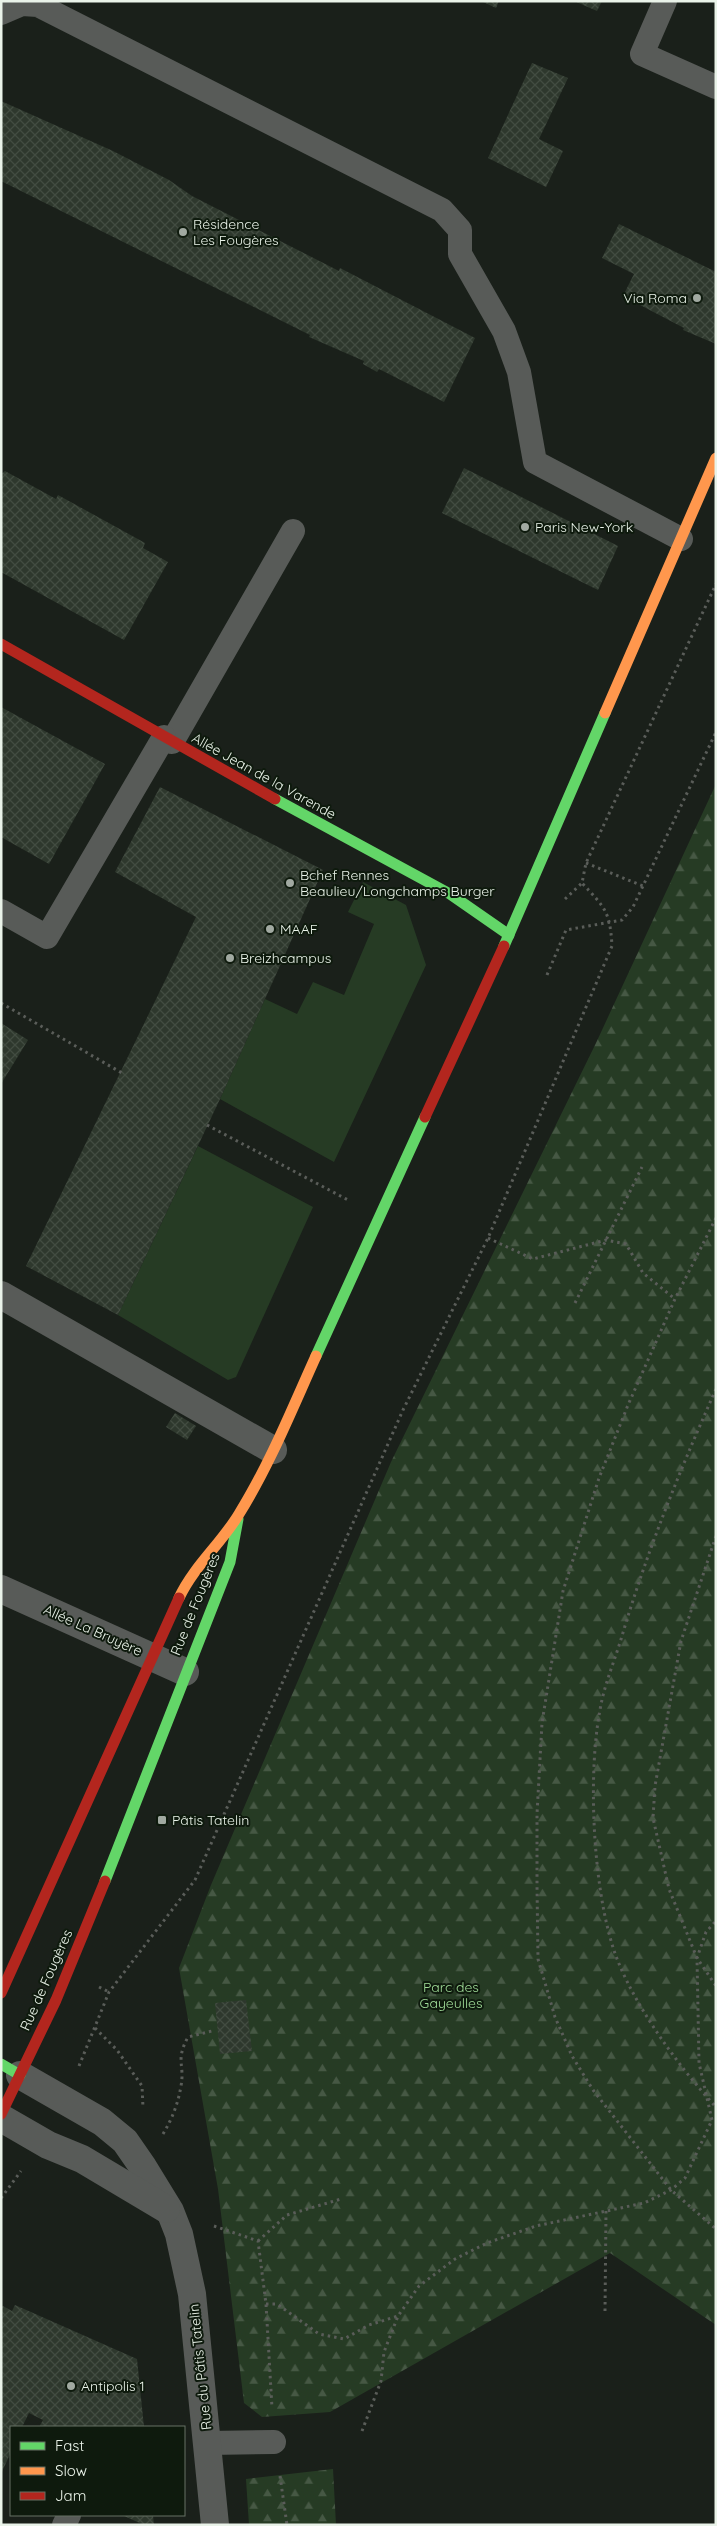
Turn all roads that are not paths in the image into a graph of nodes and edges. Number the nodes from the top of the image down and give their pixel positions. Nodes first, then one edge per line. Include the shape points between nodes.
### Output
1 (665, 1) edge
2 (1, 13) edge
3 (716, 87) edge
4 (716, 458) edge
5 (293, 531) dead end
6 (681, 539) junction
7 (1, 644) edge
8 (168, 739) junction
9 (1, 911) edge
10 (509, 935) junction
11 (1, 1295) edge
12 (273, 1450) junction
13 (239, 1515) junction
14 (1, 1589) edge
15 (152, 1657) junction
16 (185, 1672) junction
17 (1, 1993) edge
18 (10, 2069) edge
19 (1, 2114) edge
20 (1, 2118) edge
21 (170, 2211) junction
22 (274, 2442) road end
23 (208, 2443) junction
24 (215, 2525) edge

1 - 3 lane via 642,54
2 - 6 lane via 22,4 38,5 442,210 460,230 460,254 504,331 519,372 535,462
4 - 6 main road
5 - 8 lane
6 - 10 main road
7 - 8 main road, Allée Jean de la Varende
8 - 9 lane via 47,937
8 - 10 main road, Allée Jean de la Varende via 461,900 488,916
10 - 12 main road
11 - 12 street
12 - 13 main road
13 - 15 main road, Rue de Fougères via 186,1583
13 - 16 main road, Rue de Fougères via 230,1562
14 - 15 street, Allée La Bruyère
15 - 16 street, Allée La Bruyère
15 - 17 main road, Rue de Fougères
16 - 18 main road, Rue de Fougères via 56,2000
18 - 19 main road, Rue de Fougères
18 - 21 street, Rue du Pâtis Tatelin via 102,2122 125,2141
20 - 21 street via 48,2145 82,2159
21 - 23 street, Rue du Pâtis Tatelin via 179,2234 192,2294
22 - 23 lane
23 - 24 street, Rue du Pâtis Tatelin

